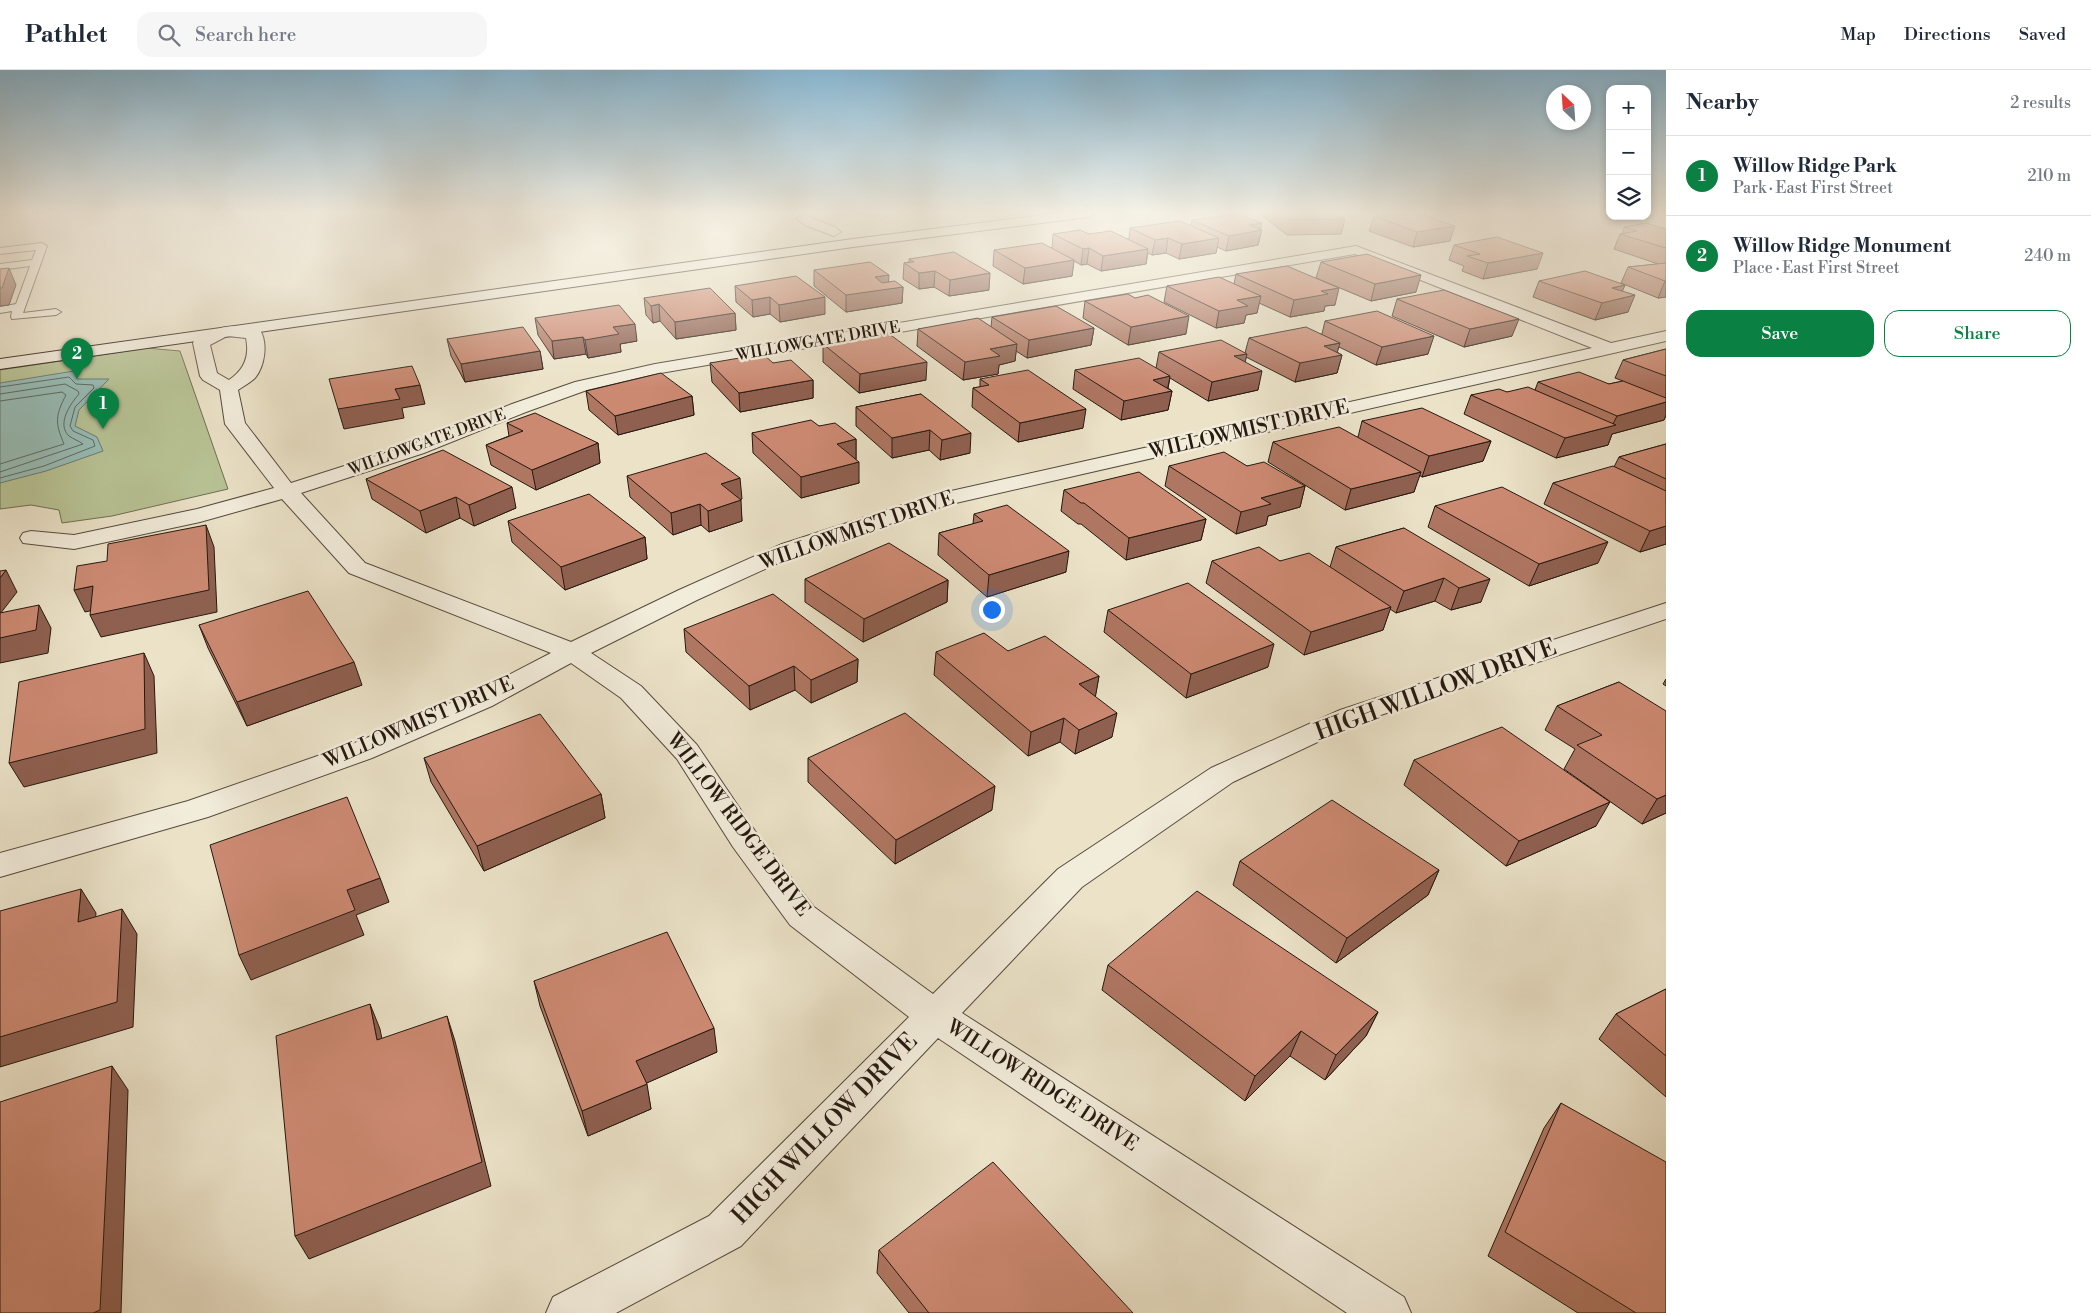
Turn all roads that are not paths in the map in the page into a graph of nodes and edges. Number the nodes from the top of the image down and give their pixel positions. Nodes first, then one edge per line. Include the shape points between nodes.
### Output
1 (17, 271) edge
2 (33, 271) edge
3 (570, 271) edge
4 (638, 271) edge
5 (1232, 271) edge
6 (1410, 271) edge
7 (0, 275) edge
8 (20, 307) junction
9 (0, 310) edge
10 (56, 312) dead end
11 (224, 325) junction
12 (1666, 336) edge
13 (1608, 348) junction
14 (0, 350) edge
15 (0, 364) edge
16 (230, 388) junction
17 (287, 491) junction
18 (31, 538) dead end
19 (1666, 611) edge
20 (572, 652) junction
21 (0, 865) edge
22 (935, 1016) junction
23 (569, 1313) edge
24 (1388, 1313) edge

1 - 7 lane
2 - 8 lane
3 - 11 street
4 - 11 street
5 - 17 street, WILLOWGATE DRIVE via 655,369 581,386 417,449
6 - 13 street, WILLOWGATE DRIVE
8 - 9 lane
8 - 10 lane via 16,317
11 - 14 street
11 - 15 street
11 - 16 street via 201,343 209,376
11 - 16 street via 254,334 258,350 248,375
12 - 13 street, WILLOWMIST DRIVE
13 - 20 street, WILLOWMIST DRIVE via 941,500 790,549
16 - 17 street, WILLOW RIDGE DRIVE via 236,424
17 - 18 street, WILLOWGATE DRIVE via 200,515 74,542
17 - 20 street, WILLOW RIDGE DRIVE via 358,568
19 - 22 street, HIGH WILLOW DRIVE via 1350,716 1222,776 1070,878
20 - 21 street, WILLOWMIST DRIVE via 482,700 362,751 197,809
20 - 22 street, WILLOW RIDGE DRIVE via 631,692 687,752 744,839 802,916
22 - 23 street, HIGH WILLOW DRIVE via 725,1231
22 - 24 street, WILLOW RIDGE DRIVE

